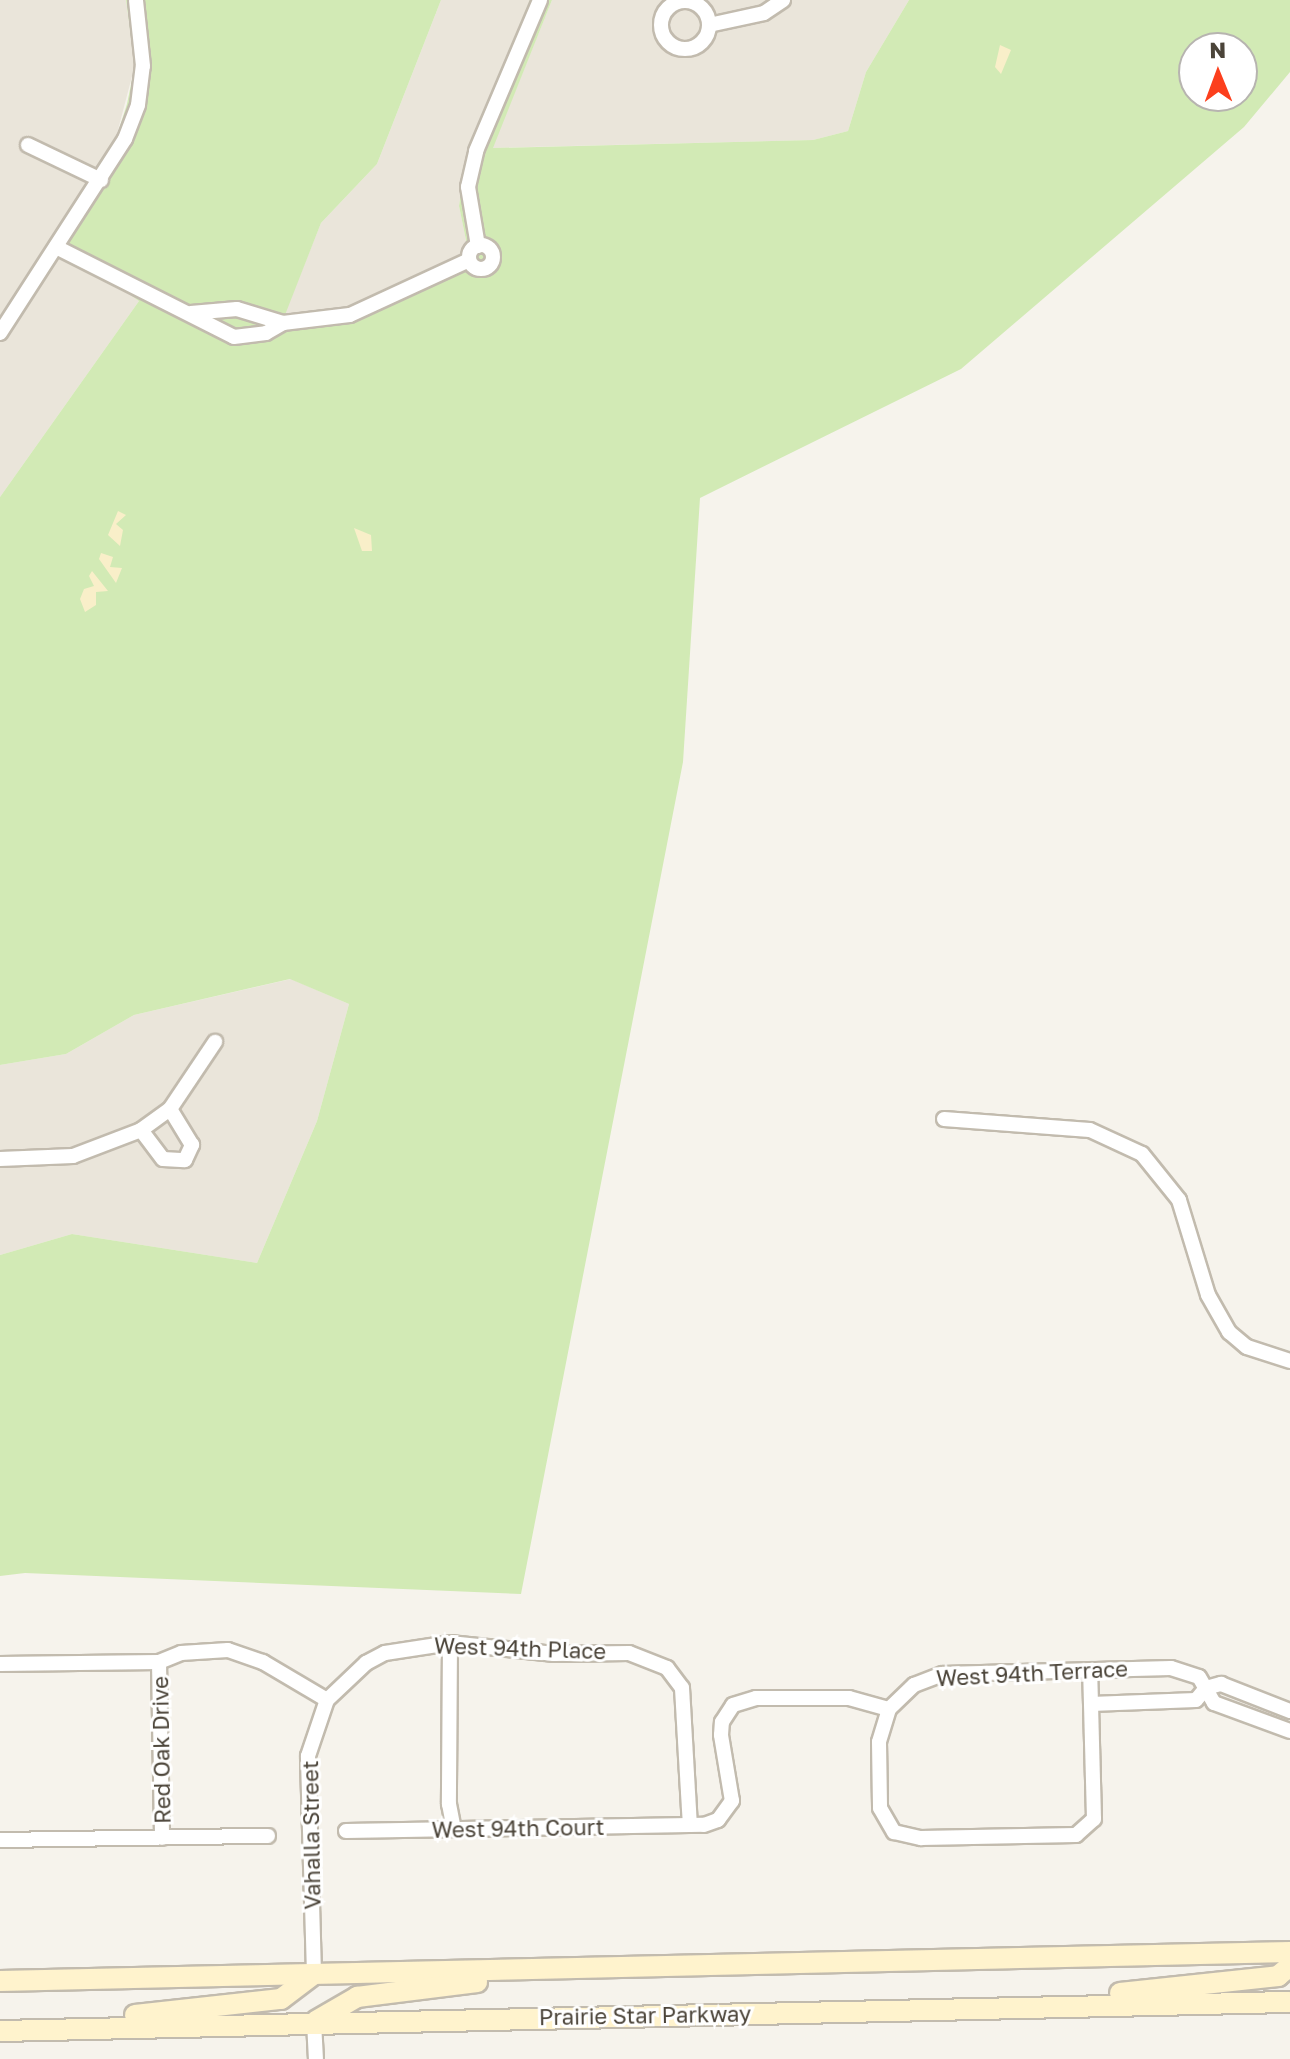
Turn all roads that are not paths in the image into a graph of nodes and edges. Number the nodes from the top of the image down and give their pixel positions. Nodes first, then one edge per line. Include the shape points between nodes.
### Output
1 (136, 0) edge
2 (540, 0) edge
3 (783, 0) edge
4 (709, 25) dead end
5 (28, 145) dead end
6 (101, 180) junction
7 (478, 246) junction
8 (56, 247) junction
9 (469, 260) junction
10 (191, 313) junction
11 (283, 323) junction
12 (0, 333) edge
13 (215, 1042) dead end
14 (170, 1109) junction
15 (944, 1119) dead end
16 (141, 1130) junction
17 (0, 1159) edge
18 (1290, 1361) edge
19 (450, 1643) junction
20 (159, 1662) junction
21 (0, 1664) edge
22 (1090, 1670) junction
23 (1206, 1688) junction
24 (327, 1700) junction
25 (1091, 1704) junction
26 (889, 1709) junction
27 (1290, 1711) edge
28 (1290, 1731) edge
29 (690, 1825) junction
30 (454, 1829) junction
31 (346, 1831) dead end
32 (268, 1836) dead end
33 (162, 1838) junction
34 (0, 1840) edge
35 (1290, 1952) edge
36 (1290, 1966) edge
37 (588, 1968) junction
38 (314, 1974) junction
39 (0, 1981) edge
40 (1290, 2002) edge
41 (989, 2007) junction
42 (314, 2022) junction
43 (0, 2031) edge
44 (316, 2059) edge

1 - 6 street via 143,66 138,105
2 - 7 street via 476,151 468,187
3 - 4 street via 764,13
5 - 6 street
6 - 8 street
7 - 9 street
7 - 9 street via 489,249 491,264 477,269
8 - 10 street
8 - 12 street
9 - 11 street via 350,315
10 - 11 street via 237,309
10 - 11 street via 215,331 234,337 266,333
13 - 14 street
14 - 16 street
14 - 16 street via 192,1145 185,1160 163,1159
15 - 18 street via 1090,1130 1142,1154 1179,1200 1208,1295 1229,1332 1247,1347
16 - 17 street via 73,1156
19 - 24 street, West 94th Place via 385,1653 366,1663
19 - 29 street, West 94th Place via 554,1654 629,1653 667,1668 682,1688
19 - 30 street via 449,1804
20 - 21 street
20 - 24 street via 181,1653 228,1650 263,1662
20 - 33 street, Red Oak Drive
22 - 23 street, West 94th Terrace via 1171,1668 1199,1677
22 - 25 street
22 - 26 street, West 94th Terrace via 943,1674 914,1685
23 - 25 street, West 94th Terrace via 1196,1700
23 - 27 street, West 94th Terrace via 1221,1684
23 - 28 street, West 94th Terrace via 1214,1703
24 - 38 street, Vahalla Street via 308,1756
25 - 26 street via 1094,1819 1076,1835 921,1838 894,1832 880,1808 879,1742
26 - 29 street via 849,1698 742,1699 722,1722 732,1801 718,1820
29 - 30 street, West 94th Court
30 - 31 street, West 94th Court
32 - 33 street
33 - 34 street
35 - 37 main road
36 - 41 main road via 1278,1976
37 - 38 main road
37 - 42 main road via 357,1997
38 - 39 main road
38 - 43 main road via 281,1999
40 - 41 main road, Prairie Star Parkway
41 - 42 main road, Prairie Star Parkway
42 - 43 main road, Prairie Star Parkway
42 - 44 street

